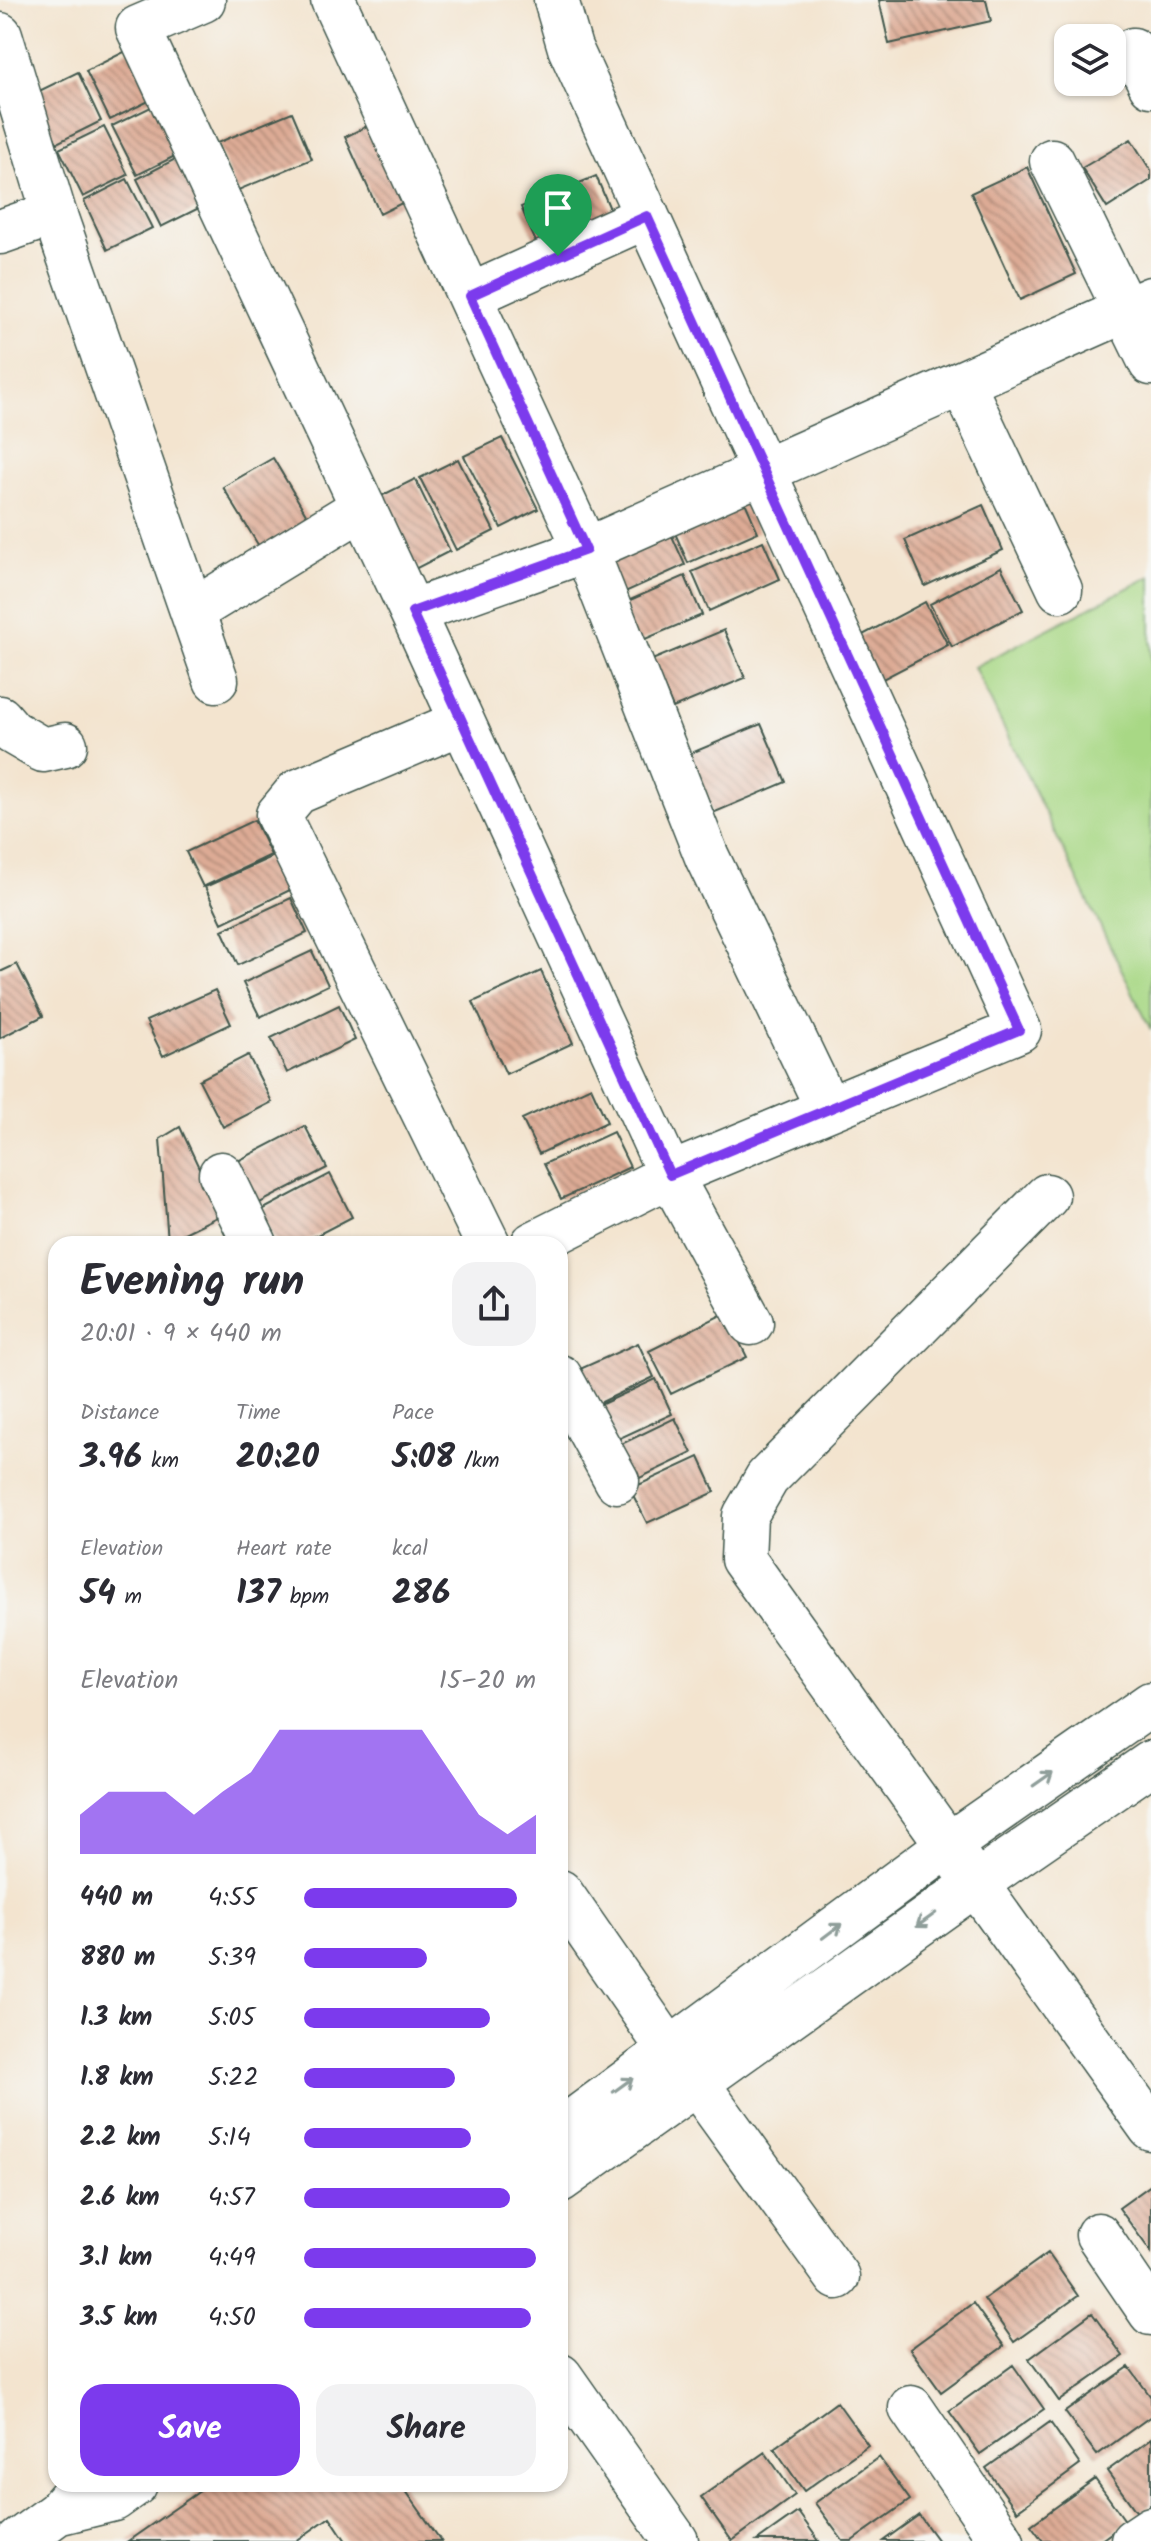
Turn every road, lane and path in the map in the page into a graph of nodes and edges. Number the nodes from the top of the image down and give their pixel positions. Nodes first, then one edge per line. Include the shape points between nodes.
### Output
1 (203, 0) edge
2 (333, 0) edge
3 (556, 0) edge
4 (0, 35) edge
5 (1052, 161) dead end
6 (54, 213) junction
7 (647, 216) junction
8 (0, 232) edge
9 (470, 296) junction
10 (1139, 305) edge
11 (1151, 363) edge
12 (963, 385) junction
13 (764, 469) junction
14 (363, 507) junction
15 (586, 550) junction
16 (1060, 590) dead end
17 (193, 611) junction
18 (412, 612) junction
19 (216, 680) dead end
20 (0, 718) edge
21 (462, 722) junction
22 (65, 745) dead end
23 (828, 1109) junction
24 (221, 1174) dead end
25 (670, 1175) junction
26 (1047, 1196) dead end
27 (251, 1236) edge
28 (484, 1236) edge
29 (549, 1236) edge
30 (751, 1323) dead end
31 (568, 1392) edge
32 (617, 1481) dead end
33 (1151, 1704) edge
34 (1151, 1763) edge
35 (947, 1846) junction
36 (974, 1885) junction
37 (568, 1904) edge
38 (670, 2051) junction
39 (698, 2085) junction
40 (568, 2125) edge
41 (1151, 2128) edge
42 (568, 2174) edge
43 (1098, 2235) dead end
44 (837, 2277) dead end
45 (1151, 2313) edge
46 (568, 2387) edge
47 (911, 2408) dead end
48 (124, 2492) edge
49 (69, 2499) edge
50 (1151, 2529) edge
51 (19, 2541) edge
52 (676, 2541) edge
53 (1002, 2541) edge
54 (1133, 2541) edge

1 - 14 street via 138,28
2 - 9 street
3 - 7 street via 570,48
4 - 6 street
5 - 10 street
6 - 8 street
6 - 17 street
7 - 9 street
7 - 13 street
9 - 15 street
10 - 11 street
10 - 12 street
12 - 13 street
12 - 16 street
13 - 15 street
13 - 23 street via 1019,1030
14 - 17 street
14 - 18 street
15 - 18 street
15 - 23 street via 707,857
17 - 19 street
18 - 21 street
20 - 22 street via 12,732 43,750
21 - 25 street
21 - 28 street via 297,792 278,815
23 - 25 street
24 - 27 street
25 - 29 street
25 - 30 street
26 - 35 street via 767,1478 745,1516 743,1559
31 - 32 street
35 -> 33 street
34 - 36 street
35 - 36 street
38 -> 35 street
36 -> 39 street
36 - 41 street
37 - 38 street
40 -> 38 street
39 - 42 street
39 - 44 street
43 - 45 street
46 - 52 street
47 - 53 street
48 - 49 street via 114,2499
49 - 51 street
50 - 54 street

